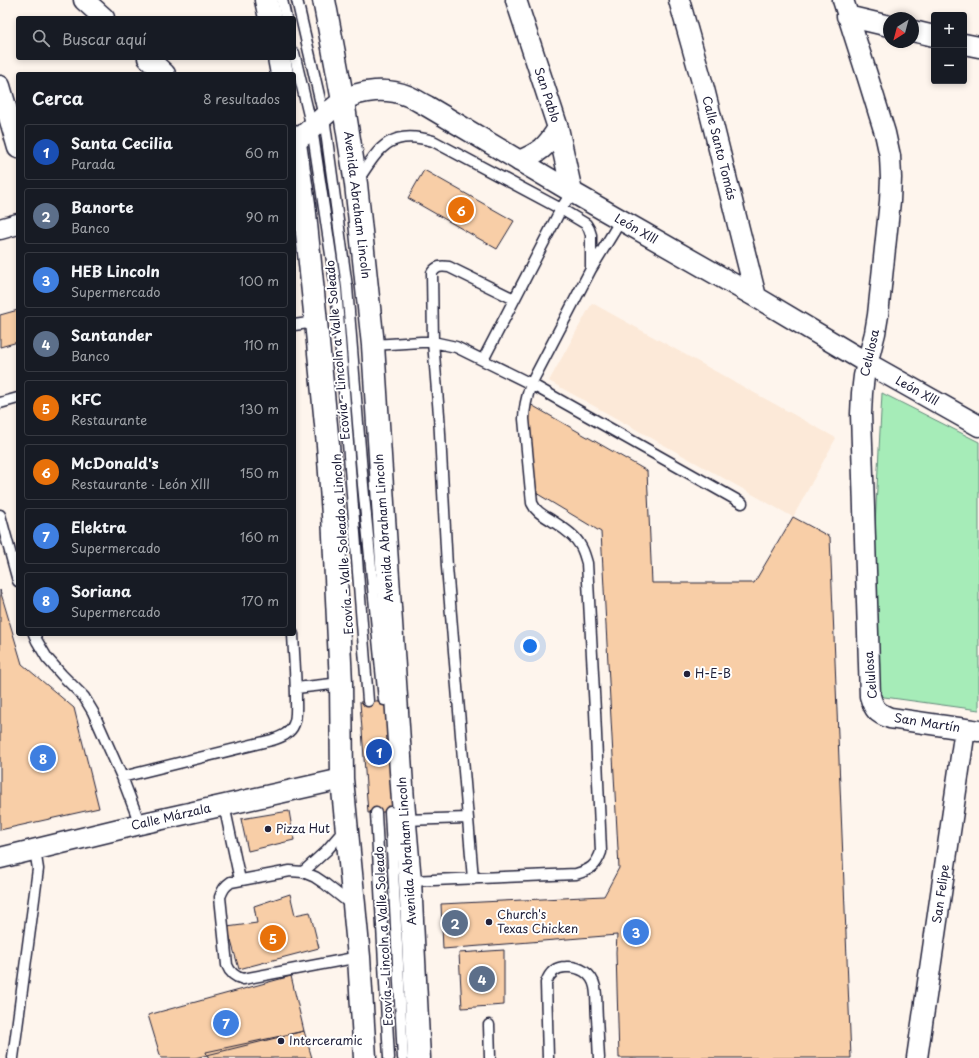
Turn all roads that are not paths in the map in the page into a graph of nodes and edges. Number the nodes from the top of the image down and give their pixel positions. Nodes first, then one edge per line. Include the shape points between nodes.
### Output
1 (84, 0) edge
2 (266, 0) edge
3 (282, 0) edge
4 (297, 0) edge
5 (324, 0) edge
6 (516, 0) edge
7 (678, 0) edge
8 (845, 8) edge
9 (102, 16) edge
10 (270, 16) edge
11 (286, 16) edge
12 (883, 24) edge
13 (919, 32) edge
14 (931, 35) edge
15 (967, 45) edge
16 (979, 47) edge
17 (150, 60) edge
18 (279, 60) edge
19 (295, 60) edge
20 (163, 72) edge
21 (282, 72) edge
22 (0, 86) edge
23 (343, 101) junction
24 (558, 128) junction
25 (304, 133) edge
26 (16, 141) edge
27 (519, 161) junction
28 (356, 184) junction
29 (572, 192) junction
30 (561, 209) junction
31 (621, 220) junction
32 (16, 225) edge
33 (0, 229) edge
34 (591, 269) junction
35 (756, 298) junction
36 (514, 299) junction
37 (316, 322) junction
38 (296, 326) edge
39 (433, 342) junction
40 (373, 345) junction
41 (483, 360) junction
42 (867, 363) junction
43 (531, 384) junction
44 (16, 399) edge
45 (0, 403) edge
46 (979, 426) edge
47 (742, 503) dead end
48 (0, 515) edge
49 (16, 574) edge
50 (35, 636) edge
51 (293, 636) edge
52 (341, 683) junction
53 (296, 688) junction
54 (384, 700) dead end
55 (368, 701) dead end
56 (876, 712) joint
57 (972, 730) edge
58 (122, 777) junction
59 (342, 779) junction
60 (224, 805) junction
61 (376, 813) dead end
62 (397, 816) junction
63 (468, 818) junction
64 (140, 824) junction
65 (346, 828) junction
66 (35, 850) junction
67 (0, 858) edge
68 (303, 872) junction
69 (473, 879) junction
70 (240, 880) junction
71 (410, 881) junction
72 (354, 907) junction
73 (359, 957) junction
74 (489, 1025) dead end
75 (13, 1058) edge
76 (365, 1058) edge
77 (389, 1058) edge
78 (403, 1058) edge
79 (419, 1058) edge
80 (490, 1058) edge
81 (548, 1058) edge
82 (599, 1058) edge
83 (917, 1058) edge

1 - 9 street
2 - 10 main road
3 - 11 lane
4 - 25 lane, Ecovía - Lincoln a Valle Soleado
5 - 23 main road, Avenida Abraham Lincoln
6 - 24 street, San Pablo
7 - 35 street, Calle Santo Tomás via 704,90
8 - 12 street
8 - 42 street, Celulosa via 890,156 890,201 880,293 875,334
13 - 14 street
15 - 16 street
17 - 20 street
18 - 21 main road
19 - 25 lane, Ecovía - Valle Soleado a Lincoln
22 - 26 street
23 - 25 street, León Xlll
23 - 27 street, León Xlll via 372,91 408,96
23 - 28 main road, Avenida Abraham Lincoln
24 - 27 street via 543,148
24 - 29 street, San Pablo
25 - 37 main road via 304,204
25 - 54 lane, Ecovía - Lincoln a Valle Soleado via 347,287
25 - 55 lane, Ecovía - Valle Soleado a Lincoln via 336,288
27 - 29 street, León Xlll
28 - 30 lane via 385,144 397,138 422,138
28 - 40 main road, Avenida Abraham Lincoln
29 - 30 lane
29 - 31 street, León Xlll
30 - 34 lane via 586,224 589,229
30 - 36 lane
31 - 34 lane
31 - 35 street, León Xlll
32 - 33 street
34 - 43 lane
35 - 42 street, León Xlll
36 - 39 lane via 449,267 434,269
36 - 41 lane
37 - 38 lane
37 - 52 main road via 328,445
39 - 40 lane
39 - 41 lane via 456,347
39 - 63 lane via 447,574
40 - 62 main road, Avenida Abraham Lincoln
41 - 43 lane
42 - 46 street, León Xlll
42 - 56 street, Celulosa via 861,414 870,696
43 - 47 lane
43 - 69 lane via 524,419 532,504 539,513 560,526 580,544 587,563 601,852 593,866 576,874
44 - 45 lane
48 - 49 lane
50 - 58 lane via 47,658 84,697
51 - 53 lane
52 - 53 lane
52 - 59 main road
53 - 58 lane via 294,724 282,737
56 - 57 street, San Martín via 890,718
57 - 83 street, San Felipe
58 - 64 lane
59 - 60 street, Calle Márzala
59 - 65 main road
60 - 64 street, Calle Márzala
60 - 70 lane
61 - 77 lane
62 - 63 lane
62 - 71 main road, Avenida Abraham Lincoln
62 - 78 lane, Ecovía - Lincoln a Valle Soleado
63 - 69 lane
64 - 66 street, Calle Márzala
65 - 68 lane
65 - 72 main road
66 - 67 street, Calle Márzala
66 - 75 lane via 38,869
68 - 70 lane via 290,871
68 - 72 lane via 324,883
69 - 71 lane
70 - 73 lane via 226,885 220,897 227,965 234,976 243,979
71 - 79 main road, Avenida Abraham Lincoln
72 - 73 main road
73 - 76 main road
74 - 80 lane
81 - 82 lane via 546,983 554,971 565,966 582,969 595,987

